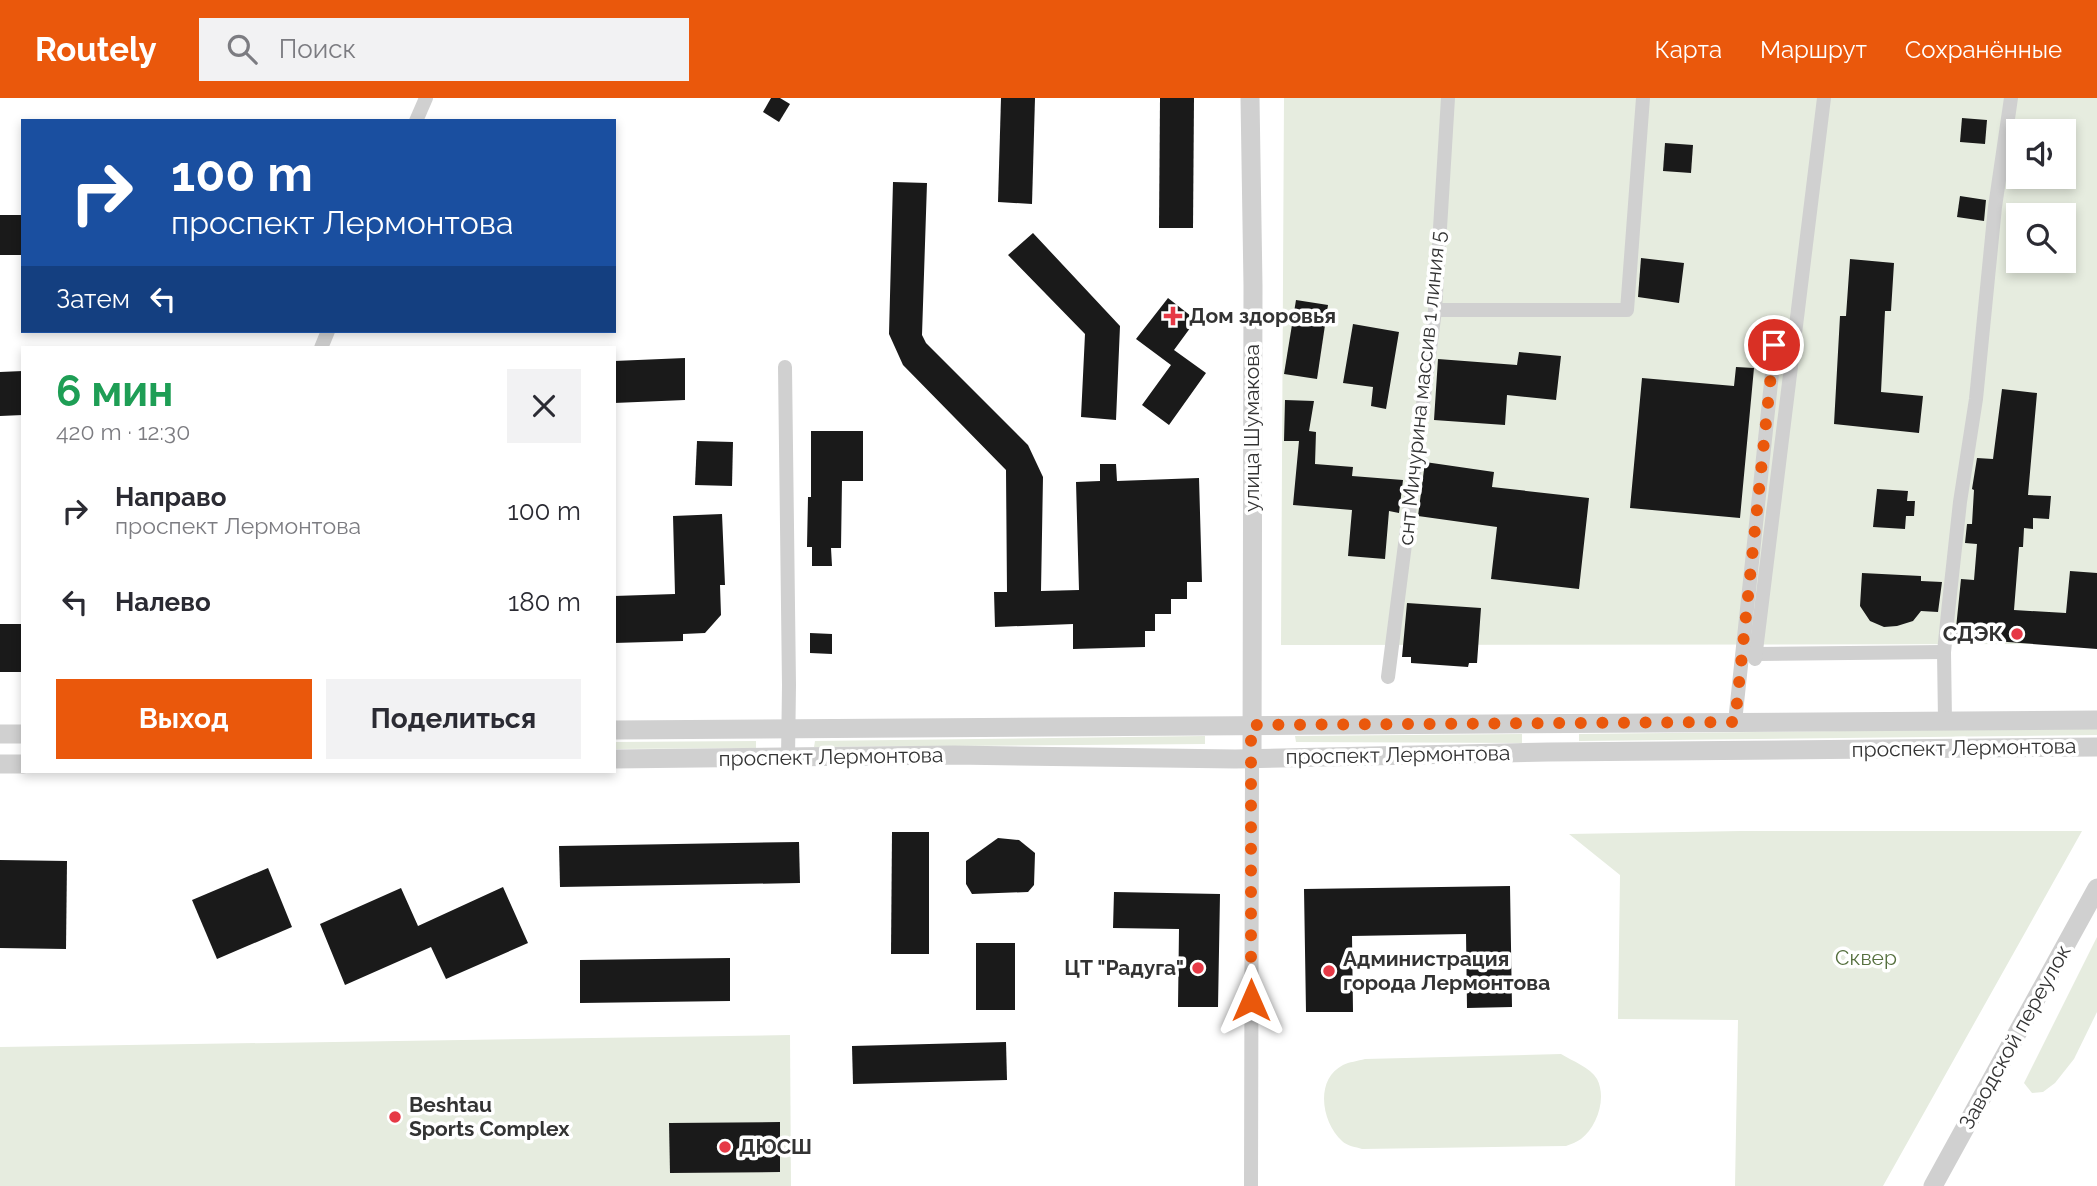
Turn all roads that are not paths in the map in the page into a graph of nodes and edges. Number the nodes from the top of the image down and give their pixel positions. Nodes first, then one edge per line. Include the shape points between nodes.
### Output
1 (426, 98) edge
2 (1250, 98) edge
3 (1448, 98) edge
4 (1643, 98) edge
5 (1824, 98) edge
6 (2011, 98) edge
7 (417, 119) edge
8 (1435, 310) junction
9 (1774, 345) dead end
10 (785, 367) dead end
11 (1944, 652) junction
12 (1388, 677) dead end
13 (2097, 720) edge
14 (1945, 721) junction
15 (1735, 722) junction
16 (1251, 725) junction
17 (789, 728) junction
18 (616, 730) edge
19 (0, 734) edge
20 (21, 734) edge
21 (2097, 747) edge
22 (788, 758) junction
23 (616, 759) edge
24 (1252, 759) junction
25 (0, 764) edge
26 (21, 764) edge
27 (2097, 888) edge
28 (1251, 1186) edge
29 (1933, 1186) edge

1 - 7 street
2 - 16 street, улица Шумакова
3 - 8 street, снт Мичурина массив 1 линия 5
4 - 8 street via 1628,310
5 - 11 street via 1756,657
6 - 11 street via 1994,207 1976,399
8 - 12 street, снт Мичурина массив 1 линия 5
9 - 15 street
10 - 17 street
11 - 14 street
13 - 14 street, проспект Лермонтова
14 - 15 street, проспект Лермонтова
15 - 16 street, проспект Лермонтова
16 - 17 street, проспект Лермонтова
16 - 24 street, улица Шумакова
17 - 18 street, проспект Лермонтова
17 - 22 street
19 - 20 street
21 - 24 street, проспект Лермонтова
22 - 23 street, проспект Лермонтова
22 - 24 street, проспект Лермонтова
24 - 28 street
25 - 26 street
27 - 29 street, Заводской переулок

